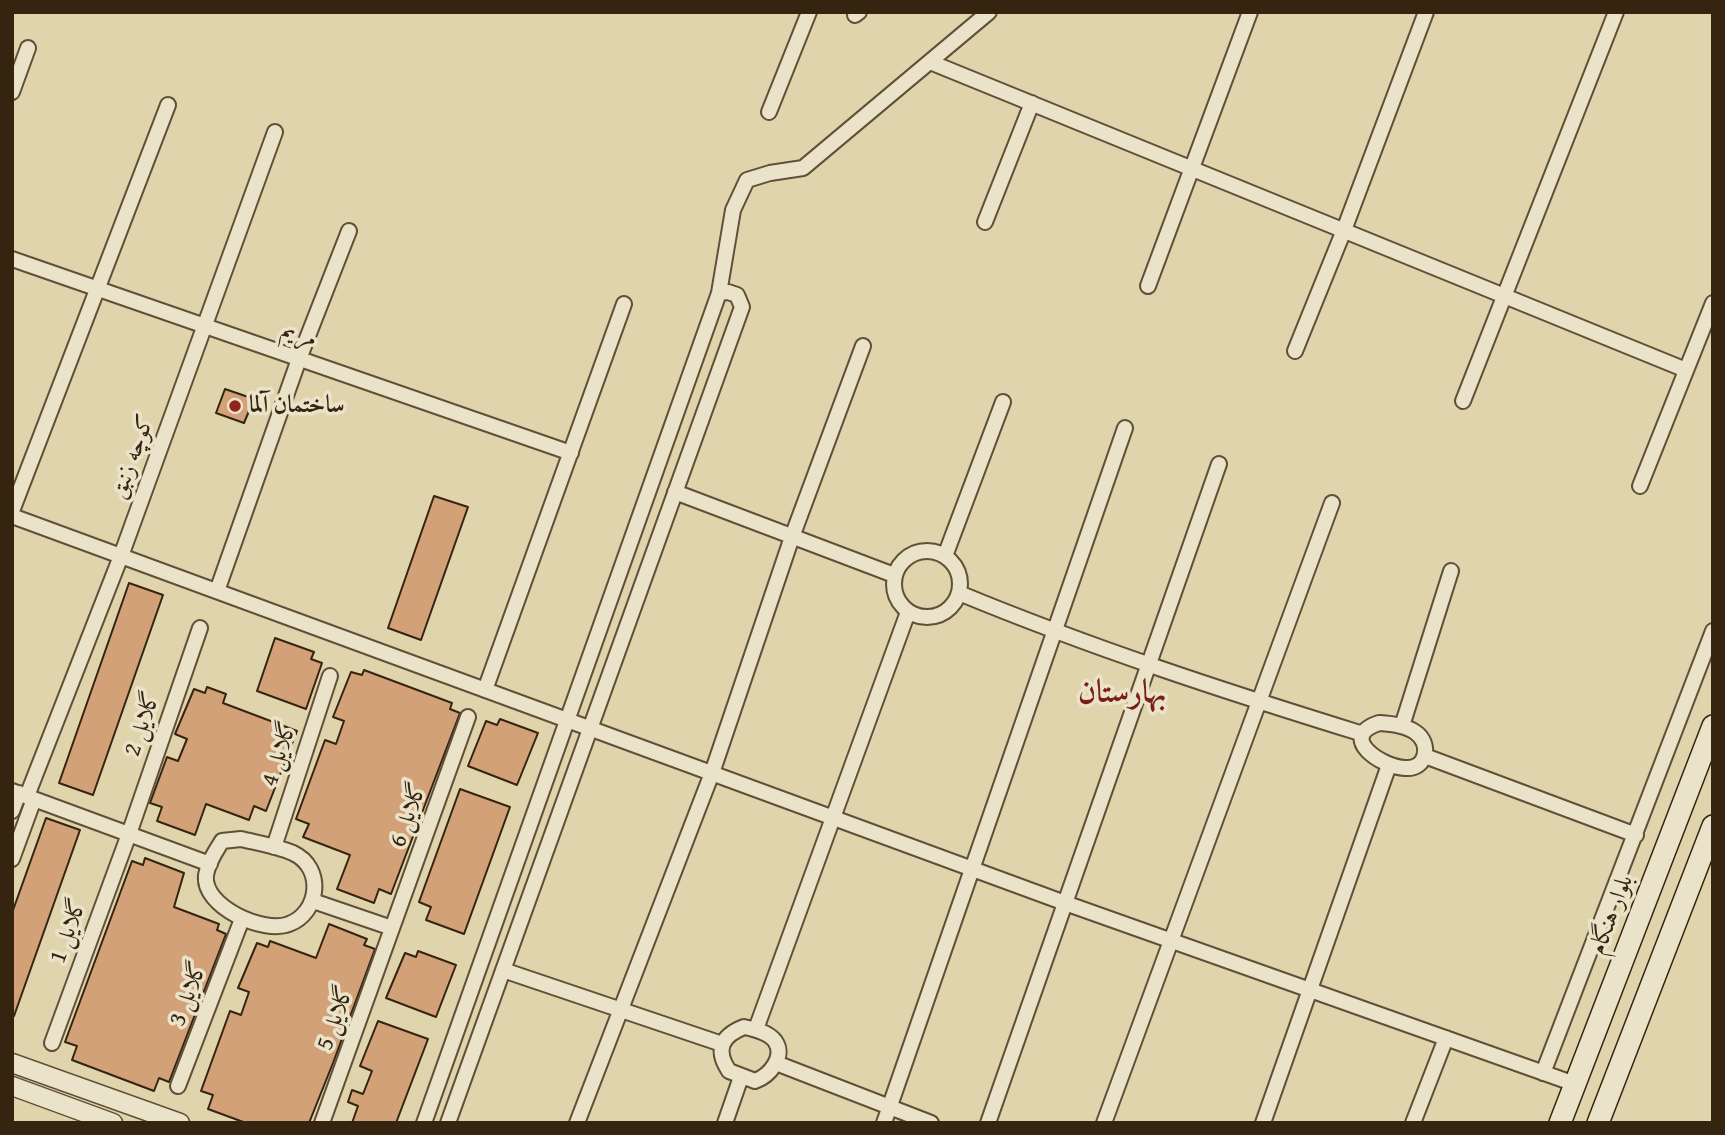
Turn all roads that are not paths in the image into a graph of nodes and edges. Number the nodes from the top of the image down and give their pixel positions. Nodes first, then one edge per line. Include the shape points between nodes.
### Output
1 (809, 12) edge
2 (989, 12) edge
3 (1250, 12) edge
4 (1426, 12) edge
5 (1616, 12) edge
6 (28, 48) dead end
7 (930, 62) junction
8 (12, 92) edge
9 (1032, 103) junction
10 (168, 105) dead end
11 (769, 112) dead end
12 (275, 132) dead end
13 (1190, 168) junction
14 (985, 222) dead end
15 (1344, 230) junction
16 (349, 231) dead end
17 (12, 260) edge
18 (1148, 286) dead end
19 (97, 289) junction
20 (719, 293) junction
21 (1503, 296) junction
22 (1713, 303) edge
23 (624, 304) dead end
24 (206, 327) junction
25 (863, 346) dead end
26 (1295, 351) dead end
27 (299, 359) junction
28 (1686, 370) junction
29 (1463, 401) dead end
30 (1003, 402) dead end
31 (1125, 428) dead end
32 (570, 453) junction
33 (1219, 464) dead end
34 (1640, 486) dead end
35 (676, 492) junction
36 (1332, 503) dead end
37 (12, 513) edge
38 (792, 537) junction
39 (121, 556) junction
40 (945, 556) junction
41 (1451, 571) dead end
42 (894, 575) junction
43 (217, 591) junction
44 (959, 593) junction
45 (908, 612) junction
46 (200, 628) dead end
47 (1713, 631) edge
48 (1055, 632) junction
49 (1149, 665) junction
50 (330, 676) dead end
51 (485, 690) junction
52 (1258, 702) junction
53 (468, 717) dead end
54 (567, 720) junction
55 (1402, 726) junction
56 (1713, 726) edge
57 (590, 728) junction
58 (1363, 734) junction
59 (1426, 756) junction
60 (1389, 765) junction
61 (712, 773) junction
62 (23, 795) edge
63 (12, 811) edge
64 (834, 818) junction
65 (1713, 826) edge
66 (129, 834) junction
67 (1636, 835) junction
68 (1669, 838) junction
69 (274, 847) junction
70 (1704, 848) junction
71 (12, 859) edge
72 (209, 864) junction
73 (973, 869) junction
74 (313, 901) junction
75 (1065, 903) junction
76 (242, 919) junction
77 (392, 928) junction
78 (1171, 940) junction
79 (503, 970) junction
80 (1310, 990) junction
81 (621, 1010) junction
82 (757, 1029) junction
83 (1446, 1038) junction
84 (52, 1043) dead end
85 (722, 1044) junction
86 (12, 1063) edge
87 (776, 1063) junction
88 (1543, 1073) junction
89 (741, 1077) junction
90 (1575, 1084) junction
91 (12, 1086) edge
92 (178, 1086) dead end
93 (99, 1094) junction
94 (119, 1102) junction
95 (889, 1107) junction
96 (90, 1119) edge
97 (111, 1123) edge
98 (180, 1123) edge
99 (322, 1123) edge
100 (424, 1123) edge
101 (448, 1123) edge
102 (577, 1123) edge
103 (724, 1123) edge
104 (884, 1123) edge
105 (931, 1123) edge
106 (988, 1123) edge
107 (1104, 1123) edge
108 (1263, 1123) edge
109 (1413, 1123) edge
110 (1560, 1123) edge
111 (1598, 1123) edge

1 - 11 street
2 - 7 street
3 - 13 street
4 - 15 street
5 - 21 street
6 - 8 street
7 - 9 street
7 - 20 street via 803,168 747,180 733,210
9 - 13 street
9 - 14 street
10 - 19 street
12 - 24 street, کوچه زنبق
13 - 15 street
13 - 18 street
15 - 21 street
15 - 26 street
16 - 27 street
17 - 19 street, مریم
19 - 24 street, مریم
19 - 37 street
20 - 35 street via 737,295 742,307
20 - 54 street
21 - 28 street
21 - 29 street
22 - 28 street
23 - 32 street
24 - 27 street, مریم
24 - 39 street, کوچه زنبق
25 - 38 street
27 - 32 street, مریم
27 - 43 street
28 - 34 street
30 - 40 street
31 - 48 street
32 - 51 street
33 - 49 street
35 - 38 street
35 - 57 street
36 - 52 street
37 - 39 street
38 - 42 street
38 - 61 street
39 - 43 street
39 - 62 street, کوچه زنبق
40 - 42 street via 925,550 906,558
40 - 44 street via 958,572
41 - 55 street
42 - 45 street via 895,596
43 - 51 street
44 - 45 street via 948,610 928,618
44 - 48 street
45 - 64 street
46 - 66 street, گلایل 2
47 - 67 street
48 - 49 street
48 - 73 street
49 - 52 street
49 - 75 street
50 - 69 street, گلایل 4
51 - 54 street
52 - 58 street
52 - 78 street
53 - 77 street, گلایل 6
54 - 57 street
54 - 100 street
55 - 58 street via 1378,723
55 - 59 street via 1422,739
56 - 68 main road, بلوار هنگام
57 - 61 street
57 - 79 street
58 - 60 street via 1368,754
59 - 60 street via 1413,769
59 - 67 street
60 - 80 street
61 - 64 street
61 - 81 street
62 - 63 street
62 - 66 street
62 - 71 street
64 - 73 street
64 - 82 street
65 - 70 main road
66 - 72 street
66 - 84 street, گلایل 1
67 - 88 street
68 - 70 main road
68 - 90 main road, بلوار هنگام
69 - 72 street via 241,839 222,841
69 - 74 street via 296,854 307,866 316,885
70 - 111 main road
72 - 76 street via 208,886 218,903
73 - 75 street
73 - 95 street
74 - 76 street via 304,916 286,926
74 - 77 street
75 - 78 street
75 - 106 street
76 - 92 street, گلایل 3
77 - 99 street, گلایل 5
78 - 80 street
78 - 107 street
79 - 81 street
79 - 101 street
80 - 83 street
80 - 108 street
81 - 85 street
81 - 102 street
82 - 85 street via 738,1029
82 - 87 street via 775,1041
83 - 88 street
83 - 109 street
85 - 89 street via 724,1063
86 - 93 street
87 - 89 street via 763,1078
87 - 95 street
88 - 90 street
89 - 103 street
90 - 110 main road, بلوار هنگام
91 - 96 street
93 - 94 street
93 - 96 street
94 - 97 street
94 - 98 street
95 - 104 street
95 - 105 street
96 - 97 street

